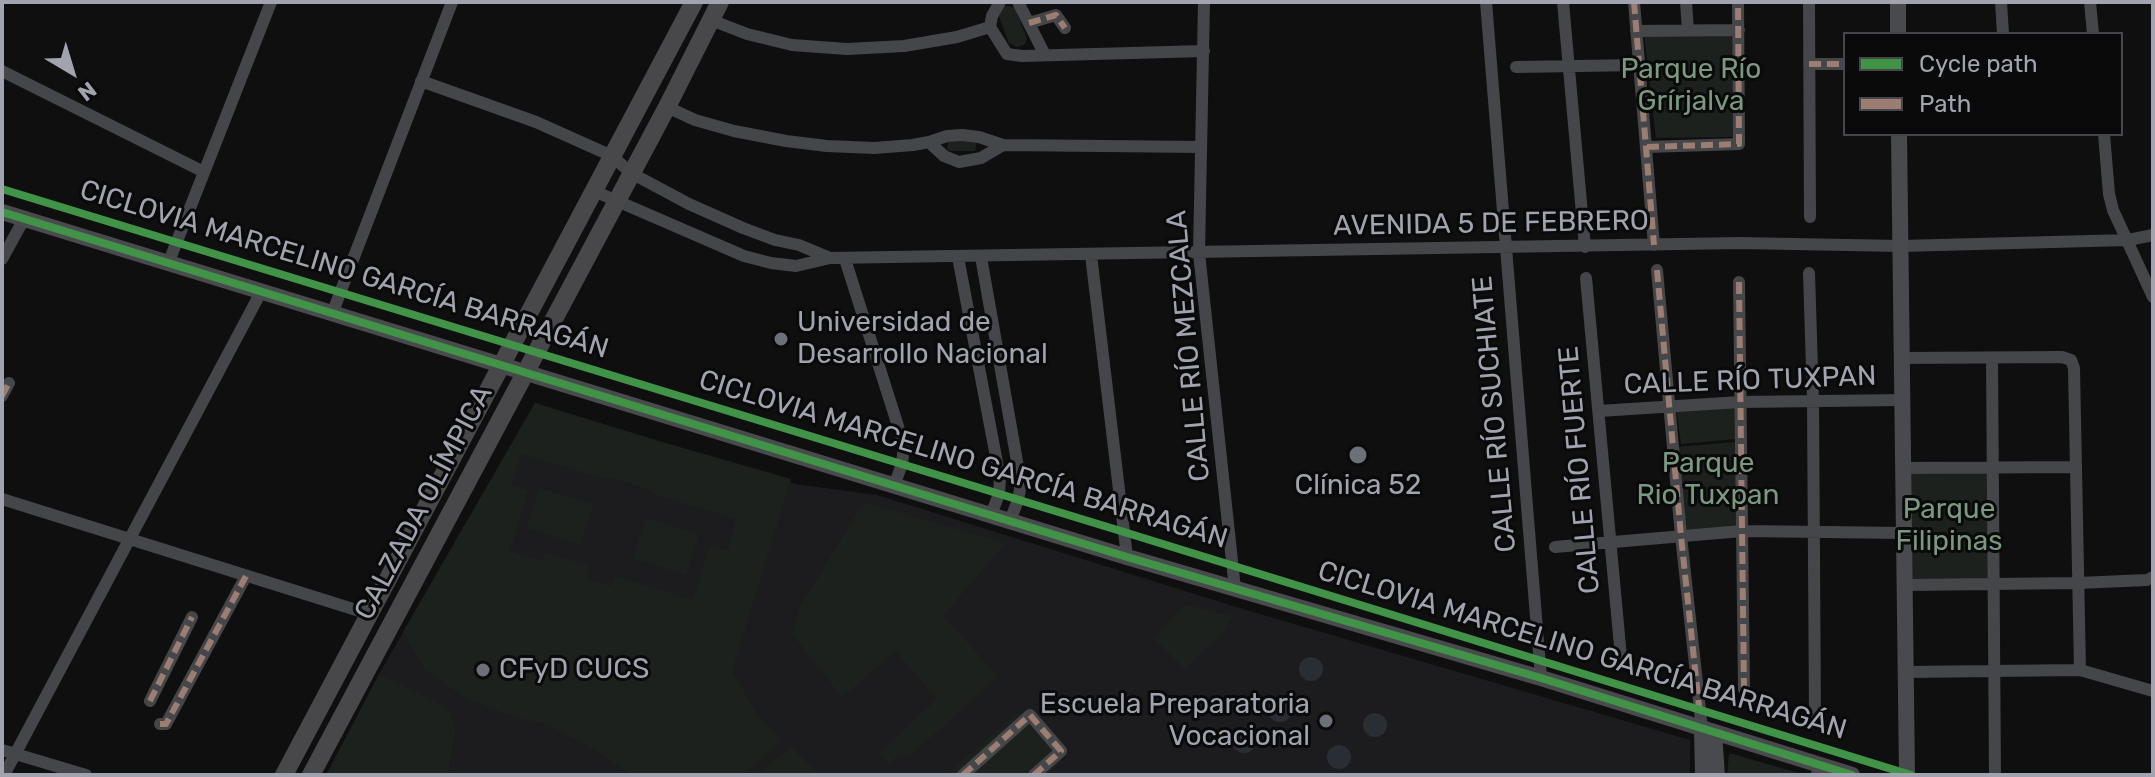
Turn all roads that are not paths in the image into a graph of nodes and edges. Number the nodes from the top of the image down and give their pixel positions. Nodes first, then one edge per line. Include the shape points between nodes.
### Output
1 (271, 2) edge
2 (452, 2) edge
3 (693, 2) edge
4 (720, 2) edge
5 (1000, 2) edge
6 (1018, 2) edge
7 (1204, 2) edge
8 (1486, 2) edge
9 (1563, 2) edge
10 (1634, 2) edge
11 (1686, 2) edge
12 (1738, 2) edge
13 (1809, 2) edge
14 (1898, 2) edge
15 (1912, 2) edge
16 (2001, 2) edge
17 (2090, 2) edge
18 (711, 20) junction
19 (1029, 23) junction
20 (990, 27) junction
21 (1065, 28) dead end
22 (1688, 30) junction
23 (1739, 30) junction
24 (1636, 31) junction
25 (1898, 32) edge
26 (2003, 32) edge
27 (2093, 32) edge
28 (1204, 51) junction
29 (1045, 55) junction
30 (1809, 64) junction
31 (1843, 64) edge
32 (1640, 65) junction
33 (1568, 66) junction
34 (1516, 67) dead end
35 (2, 71) edge
36 (421, 81) junction
37 (667, 107) junction
38 (1899, 136) edge
39 (2104, 136) edge
40 (929, 142) junction
41 (1003, 145) junction
42 (1201, 147) junction
43 (1647, 147) junction
44 (612, 156) junction
45 (204, 172) junction
46 (631, 173) junction
47 (594, 191) junction
48 (616, 201) junction
49 (2, 212) edge
50 (1810, 217) dead end
51 (24, 219) junction
52 (2153, 235) edge
53 (2128, 240) junction
54 (1654, 245) junction
55 (1901, 246) junction
56 (1585, 247) junction
57 (1506, 248) junction
58 (1199, 253) junction
59 (1091, 255) junction
60 (958, 257) junction
61 (981, 257) junction
62 (830, 258) junction
63 (2, 259) edge
64 (845, 259) junction
65 (168, 264) junction
66 (1657, 270) dead end
67 (1809, 273) dead end
68 (1586, 278) dead end
69 (1739, 282) dead end
70 (261, 292) junction
71 (2153, 297) edge
72 (332, 314) junction
73 (1902, 358) junction
74 (1992, 358) junction
75 (501, 366) junction
76 (524, 373) junction
77 (9, 383) dead end
78 (2, 396) edge
79 (1903, 400) junction
80 (1813, 401) junction
81 (1740, 402) junction
82 (1670, 407) junction
83 (1599, 411) junction
84 (2076, 467) junction
85 (1903, 468) junction
86 (1993, 468) junction
87 (894, 486) junction
88 (2, 499) edge
89 (991, 515) junction
90 (1010, 521) junction
91 (1742, 531) junction
92 (1814, 532) junction
93 (1904, 533) junction
94 (1681, 536) junction
95 (128, 539) junction
96 (1610, 542) junction
97 (1555, 547) dead end
98 (1127, 557) junction
99 (246, 576) junction
100 (2151, 580) edge
101 (2078, 583) junction
102 (1993, 584) junction
103 (1905, 585) junction
104 (1235, 589) junction
105 (369, 614) junction
106 (192, 617) dead end
107 (1621, 657) dead end
108 (166, 670) junction
109 (2080, 670) junction
110 (1994, 671) junction
111 (1906, 672) junction
112 (1541, 678) junction
113 (189, 683) junction
114 (1744, 689) dead end
115 (2153, 691) edge
116 (150, 701) dead end
117 (1815, 717) dead end
118 (160, 724) dead end
119 (1708, 731) junction
120 (8, 752) edge
121 (1819, 773) edge
122 (4, 775) edge
123 (86, 775) edge
124 (284, 775) edge
125 (311, 775) edge
126 (963, 775) edge
127 (1034, 775) edge
128 (1703, 775) edge
129 (1717, 775) edge
130 (1852, 775) edge
131 (1907, 775) edge
132 (1995, 775) edge

1 - 45 street
2 - 36 street
3 - 44 main road, CALZADA OLÍMPICA
4 - 18 main road, CALZADA OLÍMPICA
5 - 20 street
6 - 19 street
7 - 28 street, CALLE RÍO MEZCALA
8 - 57 street, CALLE RÍO SUCHIATE
9 - 33 street
10 - 24 street
11 - 22 street
12 - 23 street
13 - 30 street
14 - 15 street
14 - 25 main road
16 - 26 street
17 - 27 street
18 - 20 street via 792,45 847,49 904,46
18 - 37 main road, CALZADA OLÍMPICA
19 - 21 street via 1056,15
19 - 29 street
20 - 29 street via 1007,54
22 - 23 street
22 - 24 street
23 - 43 street via 1739,144
24 - 32 street
28 - 29 street
28 - 42 street, CALLE RÍO MEZCALA
30 - 31 street
30 - 50 street
32 - 33 street
32 - 43 street
33 - 34 street
33 - 56 street
35 - 45 street
36 - 44 street, AVENIDA 5 DE FEBRERO
36 - 72 street
37 - 40 street via 695,120 786,141 874,148
37 - 46 main road, CALZADA OLÍMPICA
38 - 55 main road
39 - 53 street via 2109,194
40 - 41 street via 962,135
40 - 41 street via 959,162 981,158
41 - 42 street
42 - 58 street, CALLE RÍO MEZCALA
43 - 54 street
44 - 46 street, AVENIDA 5 DE FEBRERO
44 - 47 main road, CALZADA OLÍMPICA
45 - 65 street
46 - 48 main road, CALZADA OLÍMPICA
46 - 62 street, AVENIDA 5 DE FEBRERO via 743,228
47 - 48 street, AVENIDA 5 DE FEBRERO
47 - 75 main road, CALZADA OLÍMPICA
48 - 62 street, AVENIDA 5 DE FEBRERO via 744,256 796,266
48 - 76 main road, CALZADA OLÍMPICA
49 - 51 main road
51 - 63 street
51 - 65 main road
52 - 53 street, AVENIDA 5 DE FEBRERO
53 - 55 street, AVENIDA 5 DE FEBRERO
53 - 71 street
54 - 55 street, AVENIDA 5 DE FEBRERO
54 - 56 street, AVENIDA 5 DE FEBRERO
55 - 73 main road
56 - 57 street, AVENIDA 5 DE FEBRERO
57 - 58 street, AVENIDA 5 DE FEBRERO
57 - 112 street, CALLE RÍO SUCHIATE
58 - 59 street, AVENIDA 5 DE FEBRERO
58 - 104 street, CALLE RÍO MEZCALA
59 - 61 street, AVENIDA 5 DE FEBRERO
59 - 98 street
60 - 61 street, AVENIDA 5 DE FEBRERO
60 - 64 street, AVENIDA 5 DE FEBRERO
60 - 89 street via 1000,478
61 - 90 street via 1021,484
62 - 64 street, AVENIDA 5 DE FEBRERO
64 - 87 street via 904,445
65 - 70 main road
66 - 82 street
67 - 80 street
68 - 83 street, CALLE RÍO FUERTE
69 - 81 street
70 - 72 main road
70 - 95 street
72 - 75 main road
73 - 74 street
73 - 79 main road
74 - 84 street via 2071,360
74 - 86 street
75 - 76 main road
75 - 105 main road, CALZADA OLÍMPICA
76 - 87 main road
76 - 125 main road, CALZADA OLÍMPICA
77 - 78 street
79 - 80 street, CALLE RÍO TUXPAN
79 - 85 main road
80 - 81 street, CALLE RÍO TUXPAN
80 - 92 street
81 - 82 street, CALLE RÍO TUXPAN
81 - 91 street
82 - 83 street, CALLE RÍO TUXPAN
82 - 94 street
83 - 96 street, CALLE RÍO FUERTE
84 - 86 street
84 - 101 street
85 - 86 street
85 - 93 main road
86 - 102 street
87 - 89 main road
88 - 95 street
89 - 90 main road
90 - 98 main road
91 - 92 street
91 - 94 street
91 - 114 street
92 - 93 street
92 - 117 street
93 - 103 main road
94 - 96 street
94 - 119 street
95 - 99 street
95 - 120 street
96 - 97 street
96 - 107 street, CALLE RÍO FUERTE
98 - 104 main road
99 - 105 street
99 - 113 street
100 - 101 street
101 - 102 street
101 - 109 street
102 - 103 street
102 - 110 street
103 - 111 main road
104 - 112 main road
105 - 124 main road, CALZADA OLÍMPICA
106 - 108 street
108 - 113 street
108 - 116 street
109 - 110 street
109 - 115 street
110 - 111 street
110 - 132 street
111 - 131 main road
112 - 119 main road
113 - 118 street via 166,724
119 - 121 main road
119 - 128 main road
119 - 129 main road
120 - 122 street
120 - 123 street
121 - 130 main road
126 - 127 street via 1030,715 1061,751

